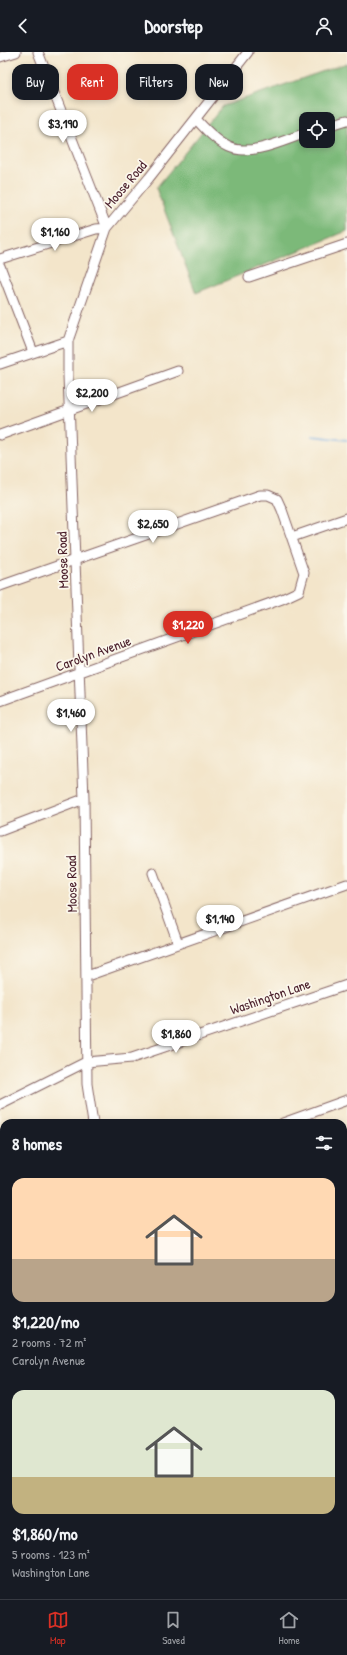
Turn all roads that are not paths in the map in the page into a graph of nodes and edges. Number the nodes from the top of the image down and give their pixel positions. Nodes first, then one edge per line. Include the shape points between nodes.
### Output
1 (16, 52) edge
2 (38, 52) edge
3 (248, 52) edge
4 (0, 57) edge
5 (196, 119) junction
6 (347, 120) edge
7 (335, 124) edge
8 (299, 135) edge
9 (107, 228) junction
10 (347, 244) edge
11 (0, 259) edge
12 (0, 266) edge
13 (249, 277) dead end
14 (68, 341) junction
15 (33, 352) junction
16 (0, 364) edge
17 (178, 370) dead end
18 (69, 410) junction
19 (0, 435) edge
20 (347, 518) edge
21 (292, 537) junction
22 (76, 560) junction
23 (0, 586) edge
24 (80, 673) junction
25 (0, 701) edge
26 (84, 799) junction
27 (0, 831) edge
28 (153, 873) dead end
29 (347, 884) edge
30 (178, 944) junction
31 (87, 976) junction
32 (347, 985) edge
33 (86, 1062) junction
34 (347, 1100) edge
35 (0, 1105) edge
36 (92, 1119) edge
37 (294, 1119) edge

1 - 4 street
2 - 9 street
3 - 5 street, Moose Road
5 - 8 street via 228,147 240,150 254,150
5 - 9 street, Moose Road
6 - 7 street
9 - 11 street via 96,228
9 - 14 street, Moose Road
10 - 13 street
12 - 15 street
14 - 15 street
14 - 18 street, Moose Road
15 - 16 street
17 - 18 street
18 - 19 street
18 - 22 street, Moose Road
20 - 21 street
21 - 22 street via 277,499 260,495
21 - 24 street, Carolyn Avenue via 304,573 299,591
22 - 23 street
22 - 24 street, Moose Road
24 - 25 street, Carolyn Avenue
24 - 26 street, Moose Road
26 - 27 street
26 - 31 street, Moose Road
28 - 30 street
29 - 30 street
30 - 31 street
31 - 33 street, Moose Road
32 - 33 street, Washington Lane via 132,1058
33 - 35 street, Washington Lane
33 - 36 street, Moose Road
34 - 37 street

